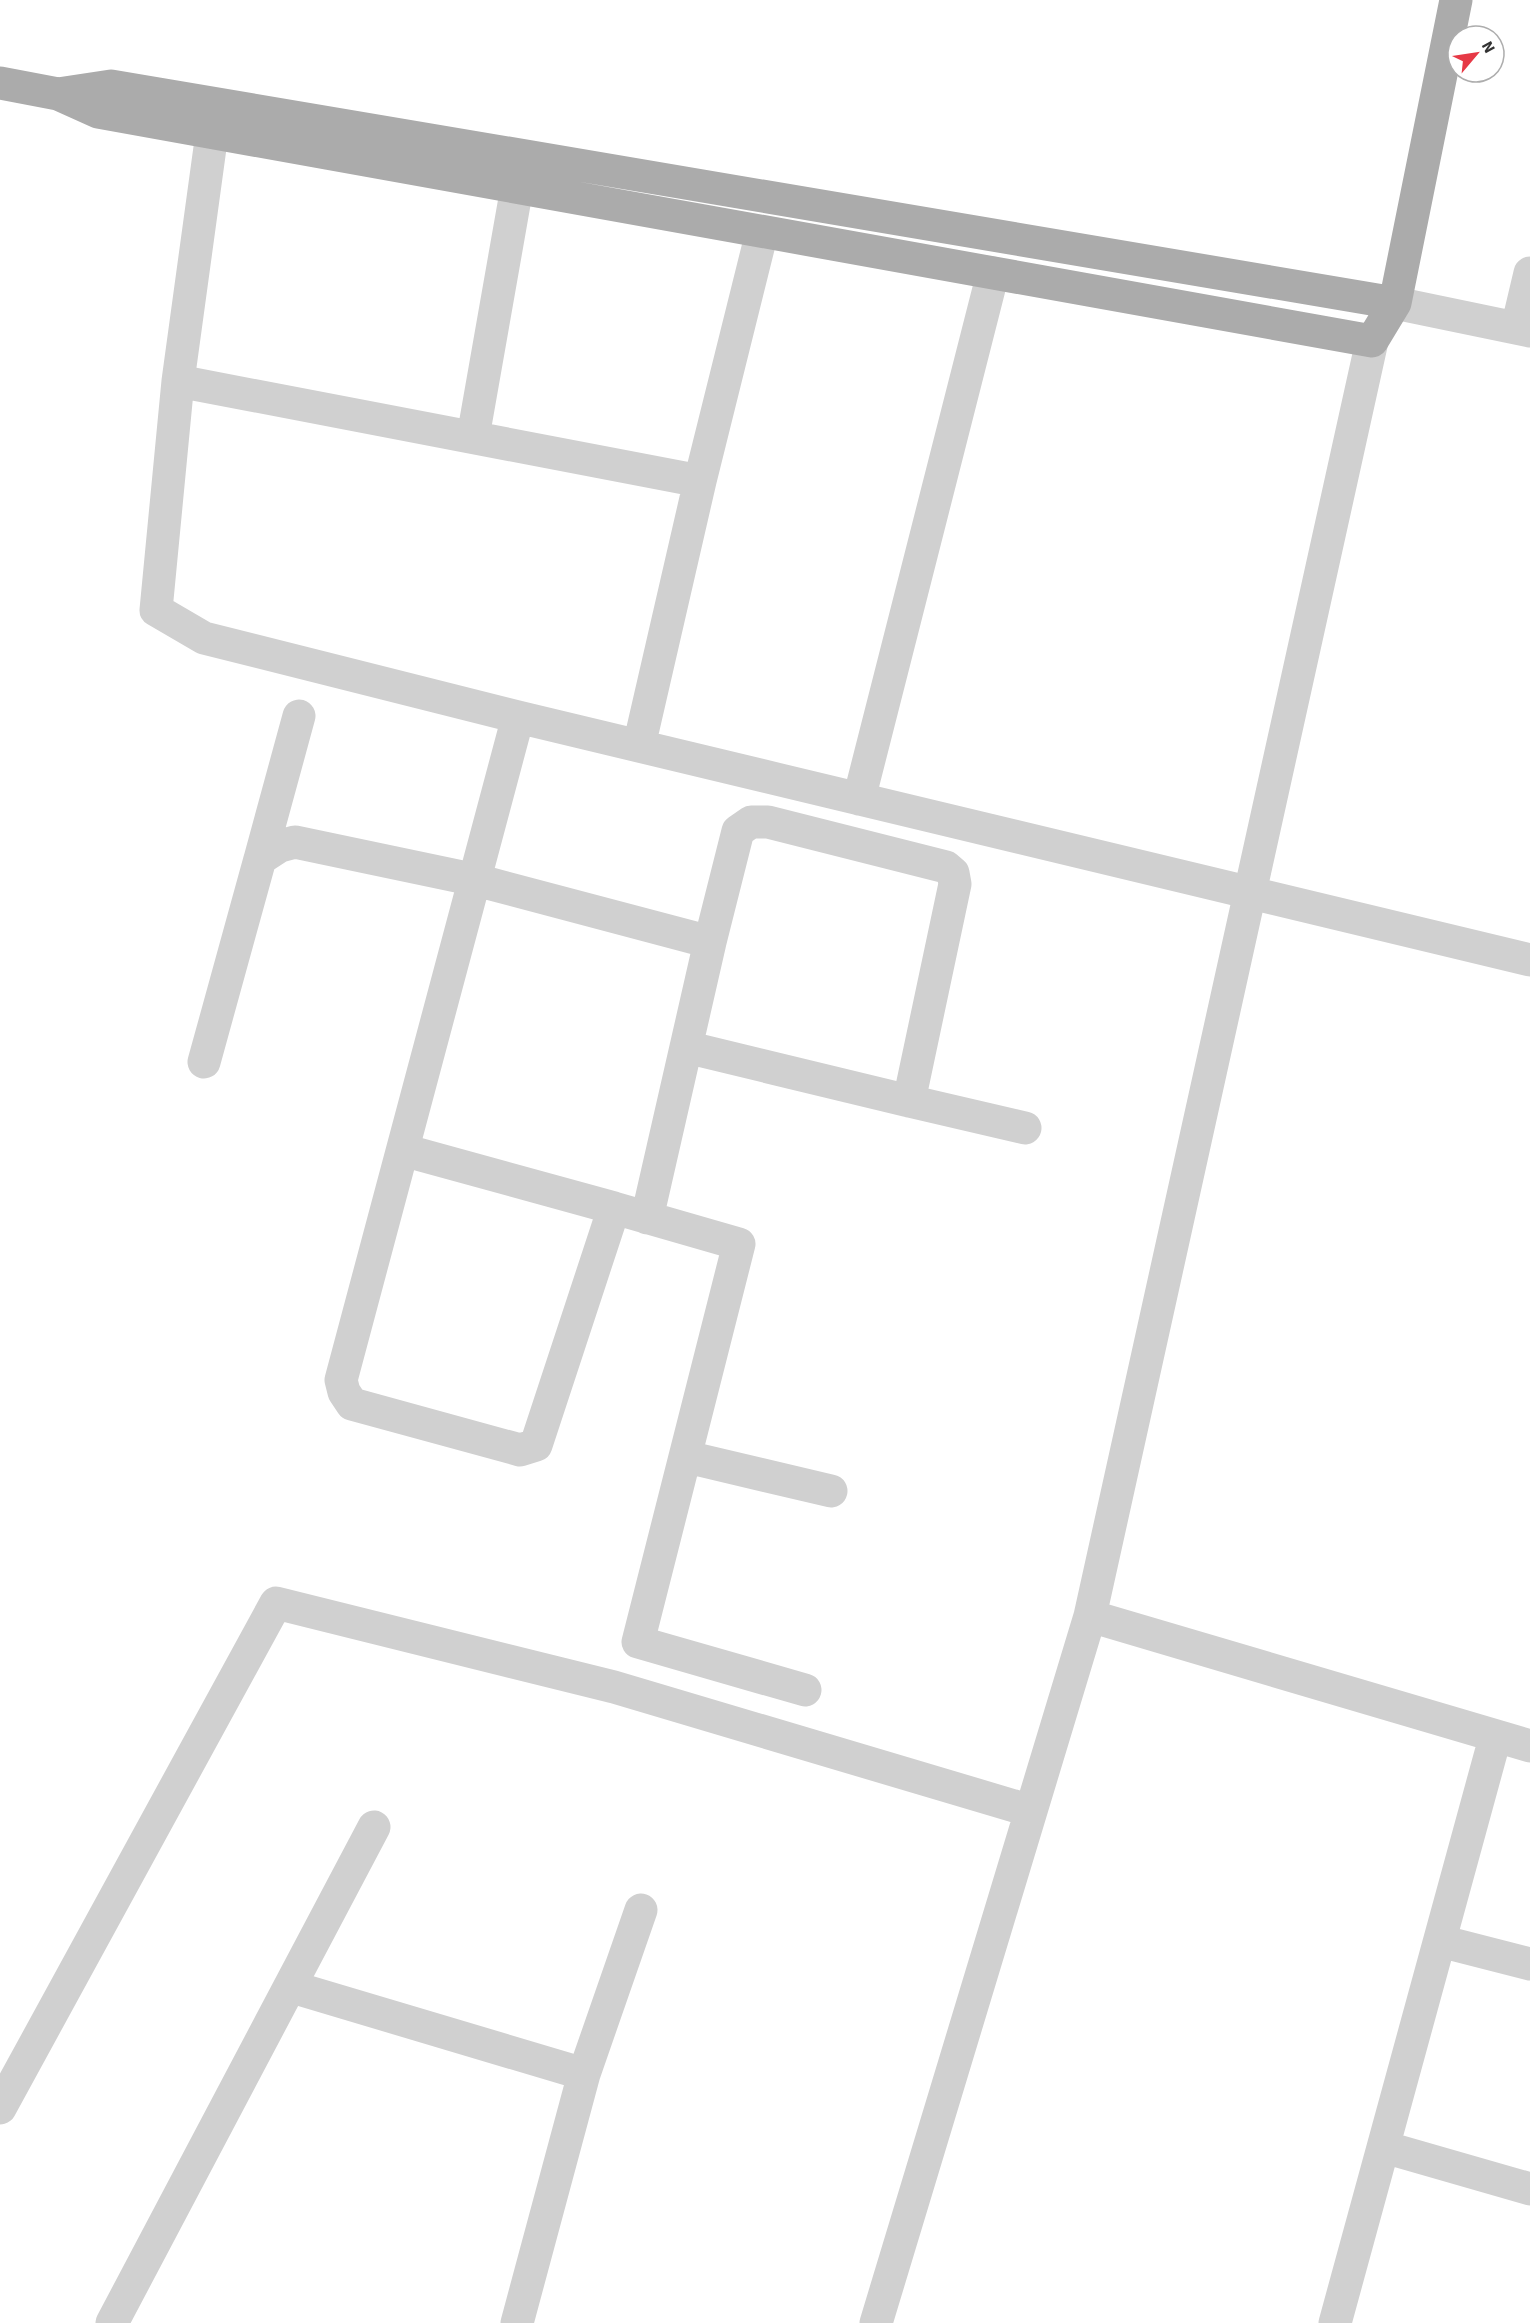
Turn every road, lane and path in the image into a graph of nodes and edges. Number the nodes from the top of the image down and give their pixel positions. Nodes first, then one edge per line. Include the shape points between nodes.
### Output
1 (1456, 0) edge
2 (0, 83) edge
3 (58, 94) junction
4 (212, 133) junction
5 (517, 188) junction
6 (762, 232) junction
7 (993, 273) junction
8 (1530, 273) edge
9 (1395, 303) junction
10 (1523, 329) edge
11 (1372, 341) junction
12 (178, 381) junction
13 (473, 437) junction
14 (700, 481) junction
15 (299, 716) dead end
16 (518, 717) junction
17 (639, 746) junction
18 (859, 799) junction
19 (260, 859) junction
20 (476, 880) junction
21 (1250, 893) junction
22 (710, 942) junction
23 (1530, 960) edge
24 (686, 1047) junction
25 (204, 1062) dead end
26 (909, 1101) junction
27 (1025, 1128) dead end
28 (403, 1150) junction
29 (614, 1208) junction
30 (646, 1218) junction
31 (687, 1457) junction
32 (831, 1491) dead end
33 (1090, 1616) junction
34 (805, 1690) dead end
35 (1495, 1738) junction
36 (1530, 1746) edge
37 (1031, 1811) junction
38 (374, 1827) dead end
39 (641, 1910) dead end
40 (1440, 1941) junction
41 (1530, 1964) edge
42 (292, 1987) junction
43 (584, 2074) junction
44 (0, 2108) edge
45 (1384, 2147) junction
46 (1530, 2189) edge
47 (112, 2323) edge
48 (517, 2323) edge
49 (876, 2323) edge
50 (1335, 2323) edge

1 - 9 main road
2 - 3 main road
3 - 4 main road via 98,112
3 - 9 main road via 111,86
4 - 5 main road
4 - 12 street
5 - 6 main road
5 - 13 street
6 - 7 main road
6 - 14 street
7 - 11 main road
7 - 18 street
8 - 10 street
9 - 10 street
9 - 11 main road
11 - 21 street
12 - 13 street
12 - 16 street via 156,610 204,638
13 - 14 street
14 - 17 street
15 - 19 street
16 - 17 street
16 - 20 street
17 - 18 street
18 - 21 street
19 - 20 street via 295,842
19 - 25 street
20 - 22 street
20 - 28 street
21 - 23 street
21 - 33 street
22 - 24 street
22 - 26 street via 738,831 751,822 768,822 946,867 953,873 955,884
24 - 26 street
24 - 30 street
26 - 27 street
28 - 29 street
28 - 29 street via 341,1380 352,1404 520,1449 536,1445
29 - 30 street
30 - 31 street via 739,1244
31 - 32 street
31 - 34 street via 638,1642
33 - 35 street
33 - 37 street
35 - 36 street
35 - 40 street
37 - 44 street via 614,1687 276,1603
37 - 49 street
38 - 42 street
39 - 43 street
40 - 41 street
40 - 45 street
42 - 43 street
42 - 47 street
43 - 48 street
45 - 46 street
45 - 50 street

